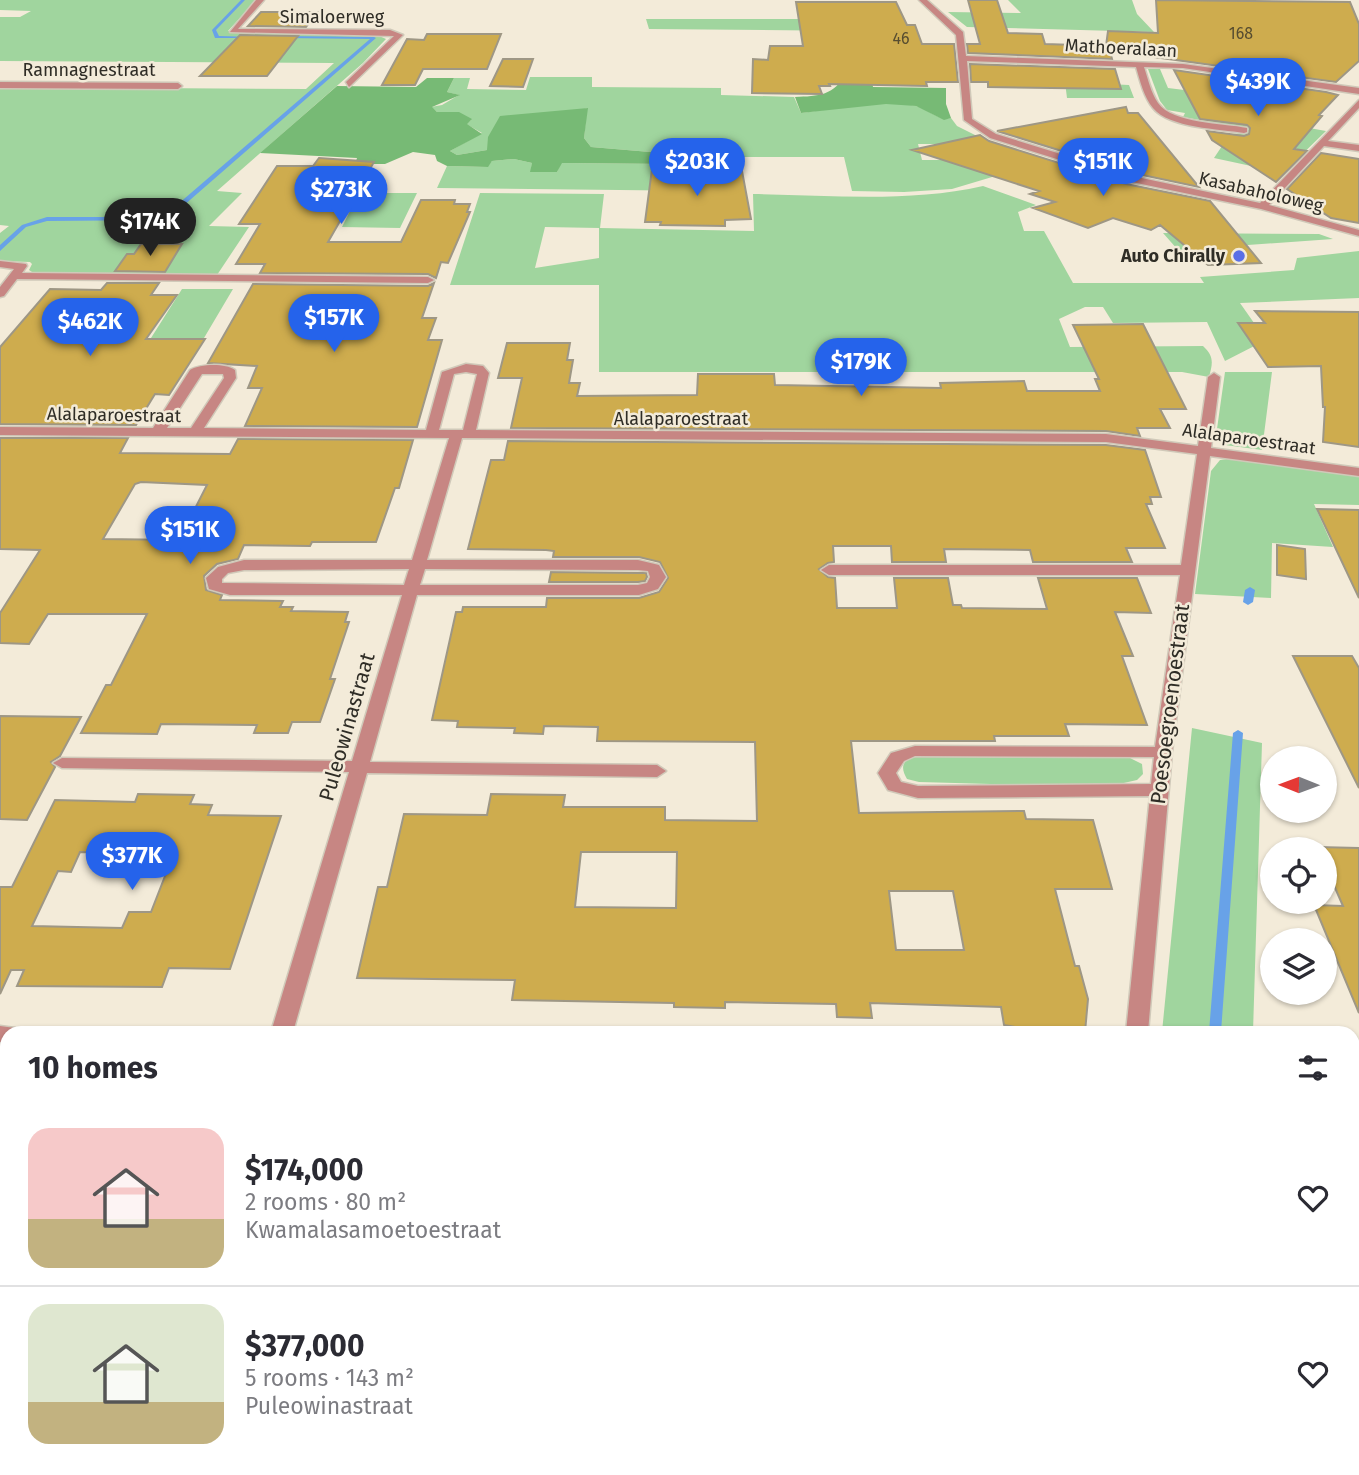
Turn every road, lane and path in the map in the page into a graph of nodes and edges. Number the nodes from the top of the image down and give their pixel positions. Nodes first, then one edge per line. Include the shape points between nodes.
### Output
1 (260, 0) edge
2 (923, 0) edge
3 (964, 58) junction
4 (1139, 64) junction
5 (349, 84) dead end
6 (0, 85) edge
7 (178, 86) dead end
8 (1359, 92) edge
9 (1359, 103) edge
10 (1244, 130) dead end
11 (1324, 143) junction
12 (1359, 148) edge
13 (1262, 206) junction
14 (1359, 233) edge
15 (0, 264) edge
16 (19, 271) junction
17 (428, 279) dead end
18 (0, 294) edge
19 (1214, 377) dead end
20 (0, 431) edge
21 (157, 433) junction
22 (194, 433) junction
23 (431, 435) junction
24 (462, 435) junction
25 (1203, 450) junction
26 (1359, 471) edge
27 (419, 564) junction
28 (830, 570) dead end
29 (1187, 570) junction
30 (412, 589) junction
31 (1163, 752) junction
32 (62, 763) dead end
33 (359, 766) junction
34 (657, 771) dead end
35 (1159, 790) junction
36 (284, 1026) edge
37 (1138, 1026) edge

1 - 5 street, Simaloerweg via 233,30 399,35
2 - 3 street, Kasabaholoweg via 960,34
3 - 4 street, Mathoeralaan
3 - 13 street, Kasabaholoweg via 968,120 993,136 1130,179
4 - 8 street, Mathoeralaan via 1183,66
4 - 10 street via 1155,107 1163,113
6 - 7 street, Ramnagnestraat
9 - 11 street
11 - 12 street
11 - 13 street
13 - 14 street, Kasabaholoweg
15 - 16 street
16 - 17 street
16 - 18 street
19 - 25 street, Poesoegroenoestraat
20 - 21 street, Alalaparoestraat
21 - 22 street, Alalaparoestraat
21 - 22 street via 194,373 229,370 230,378
22 - 23 street, Alalaparoestraat
23 - 24 street, Alalaparoestraat
23 - 24 street, Puleowinastraat via 445,376 453,369 479,369 483,373
24 - 25 street, Alalaparoestraat via 1106,438
24 - 27 street, Puleowinastraat
25 - 26 street, Alalaparoestraat
25 - 29 street, Poesoegroenoestraat
27 - 30 street, Puleowinastraat
27 - 30 street via 244,565 223,569 214,578 214,586 230,590
27 - 30 street via 638,565 654,568 658,577 653,586 639,590
28 - 29 street
29 - 31 street, Poesoegroenoestraat
30 - 33 street, Puleowinastraat
31 - 35 street, Poesoegroenoestraat
31 - 35 street via 915,751 892,760 887,773 894,786 918,792
32 - 33 street
33 - 34 street
33 - 36 street, Puleowinastraat
35 - 37 street, Poesoegroenoestraat

